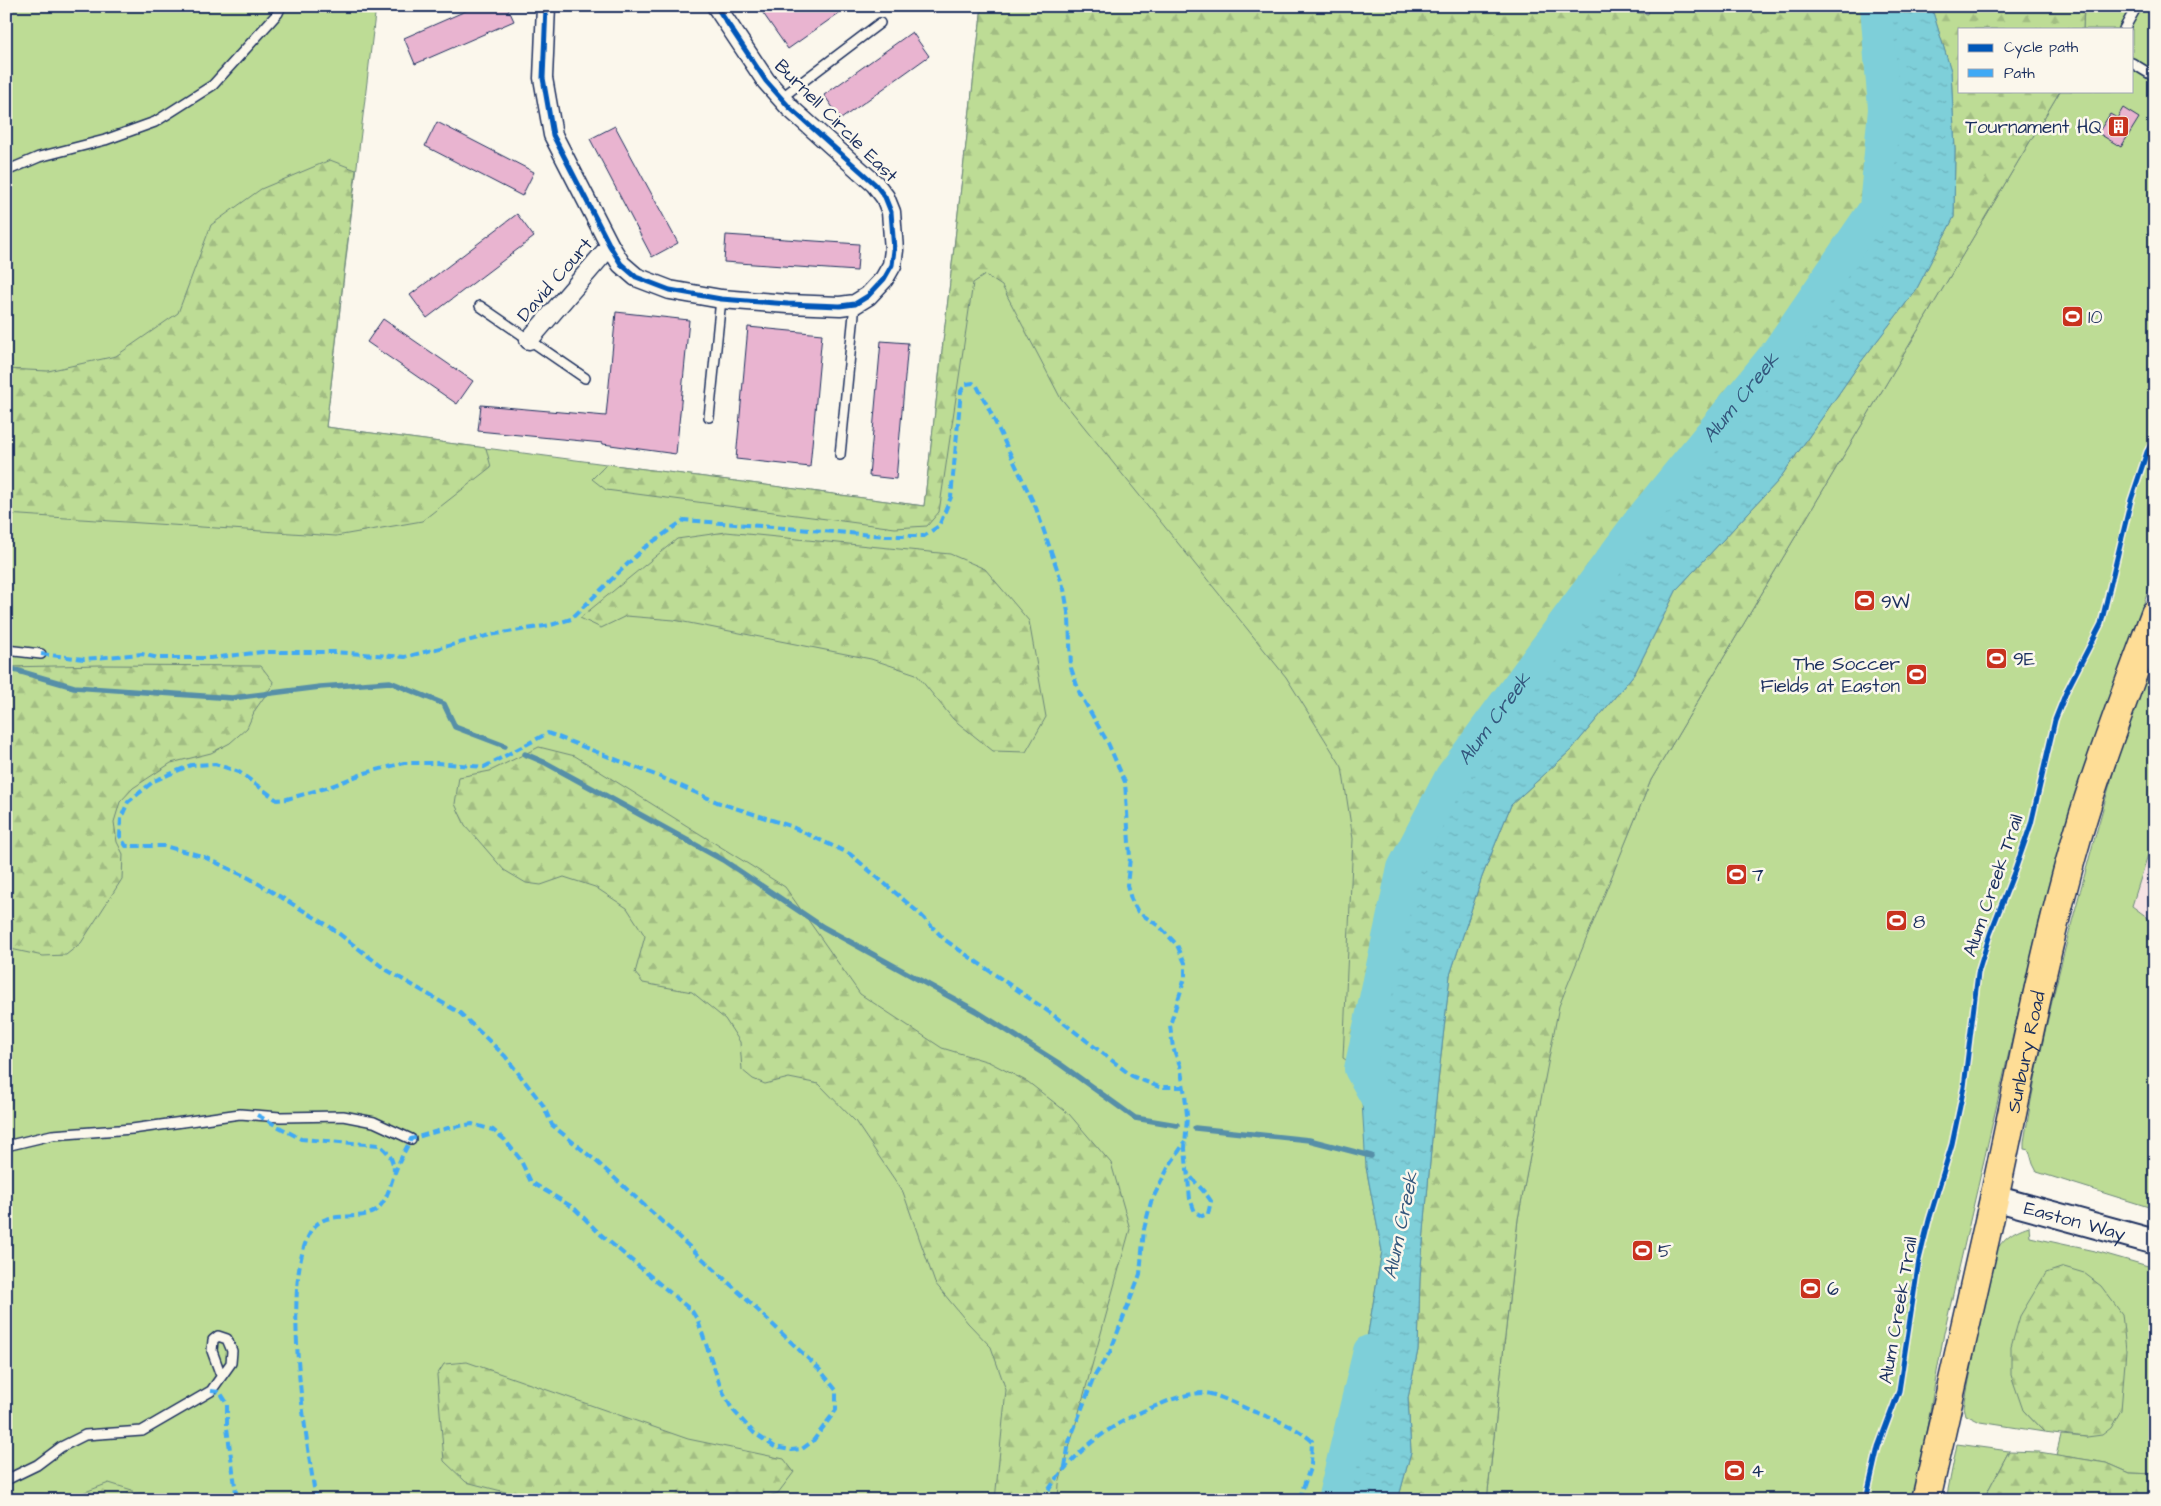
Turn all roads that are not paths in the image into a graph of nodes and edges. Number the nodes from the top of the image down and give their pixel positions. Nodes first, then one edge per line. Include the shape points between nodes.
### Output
1 (281, 6) edge
2 (546, 6) edge
3 (716, 6) edge
4 (2137, 6) edge
5 (880, 23) dead end
6 (2125, 28) edge
7 (2134, 64) edge
8 (2155, 77) edge
9 (781, 98) junction
10 (6, 171) edge
11 (610, 246) junction
12 (721, 299) junction
13 (862, 300) junction
14 (480, 306) dead end
15 (529, 340) junction
16 (585, 378) dead end
17 (710, 417) dead end
18 (840, 455) dead end
19 (2155, 614) edge
20 (6, 650) edge
21 (41, 654) dead end
22 (411, 1139) dead end
23 (6, 1146) edge
24 (1994, 1198) junction
25 (2155, 1242) edge
26 (220, 1373) dead end
27 (6, 1480) edge
28 (1926, 1500) edge

1 - 10 lane via 213,85 155,122 105,140 39,157
2 - 11 street via 543,78 553,135
3 - 9 street, Burnell Circle East
4 - 6 lane
5 - 9 lane
7 - 8 lane
9 - 13 street, Burnell Circle East via 875,184 885,197 891,212 892,265 884,279
11 - 12 street via 621,264 636,277 670,290
11 - 15 street, David Court
12 - 13 street via 840,306
12 - 17 lane
13 - 18 lane
14 - 15 lane
15 - 16 lane
19 - 24 main road, Sunbury Road via 2110,735 2044,959
20 - 21 lane
22 - 23 lane via 374,1122 343,1116 240,1114 132,1129 52,1135
24 - 25 main road, Easton Way
24 - 28 main road, Sunbury Road
26 - 27 lane via 212,1351 213,1340 218,1336 227,1339 232,1350 231,1363 211,1391 142,1431 85,1435

